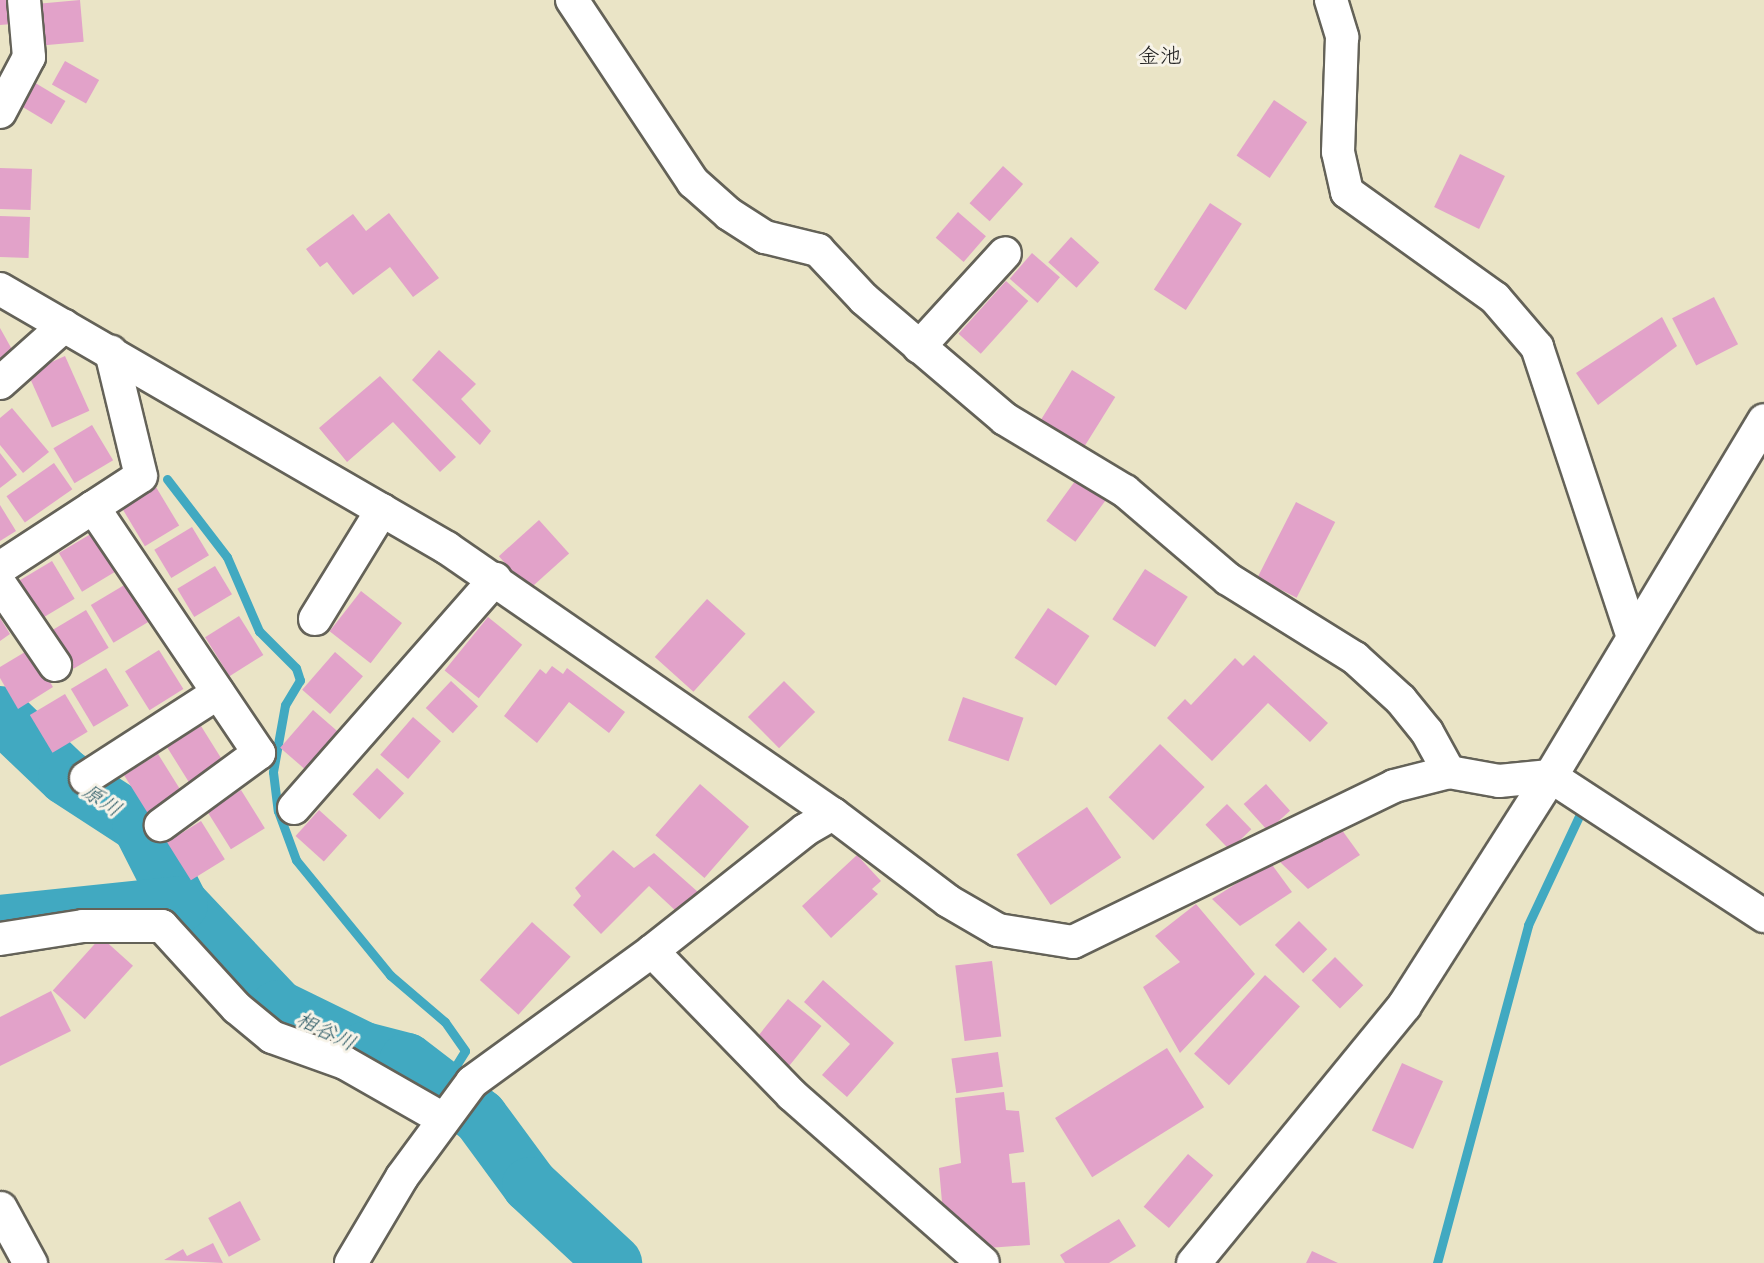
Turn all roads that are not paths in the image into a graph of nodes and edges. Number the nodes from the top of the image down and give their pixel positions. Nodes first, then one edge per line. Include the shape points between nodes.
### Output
1 (24, 0) edge
2 (572, 0) edge
3 (1331, 0) edge
4 (0, 112) edge
5 (1005, 253) dead end
6 (0, 290) edge
7 (64, 326) junction
8 (920, 347) junction
9 (111, 352) junction
10 (0, 383) edge
11 (1764, 420) edge
12 (93, 507) junction
13 (382, 510) junction
14 (0, 568) edge
15 (495, 579) junction
16 (0, 584) edge
17 (315, 619) dead end
18 (1633, 638) junction
19 (55, 665) dead end
20 (218, 693) junction
21 (1449, 772) junction
22 (1550, 776) junction
23 (86, 778) dead end
24 (294, 808) dead end
25 (833, 814) junction
26 (161, 825) dead end
27 (1764, 916) edge
28 (0, 939) edge
29 (652, 951) junction
30 (442, 1119) junction
31 (0, 1208) edge
32 (30, 1263) edge
33 (351, 1263) edge
34 (983, 1263) edge
35 (1193, 1263) edge

1 - 4 street via 29,57
2 - 8 street via 693,183 729,214 765,237 818,250 864,299
3 - 18 street via 1342,37 1338,152 1347,192 1495,298 1537,346
5 - 8 street
6 - 7 street
7 - 9 street
7 - 10 street
8 - 21 street via 1005,419 1125,491 1228,579 1355,658 1401,700 1427,732
9 - 12 street via 141,476
9 - 13 street
11 - 18 street
12 - 14 street
12 - 20 street
13 - 15 street
13 - 17 street
15 - 24 street
15 - 25 street
16 - 19 street
18 - 22 street
20 - 23 street
20 - 26 street via 259,753
21 - 22 street via 1498,781
21 - 25 street via 1394,786 1073,942 998,930 948,901
22 - 27 street
22 - 35 street via 1404,1005
25 - 29 street via 805,830
28 - 30 street via 83,926 162,926 237,1008 272,1037 345,1063
29 - 30 street via 472,1082
29 - 34 street via 792,1095
30 - 33 street
31 - 32 street

